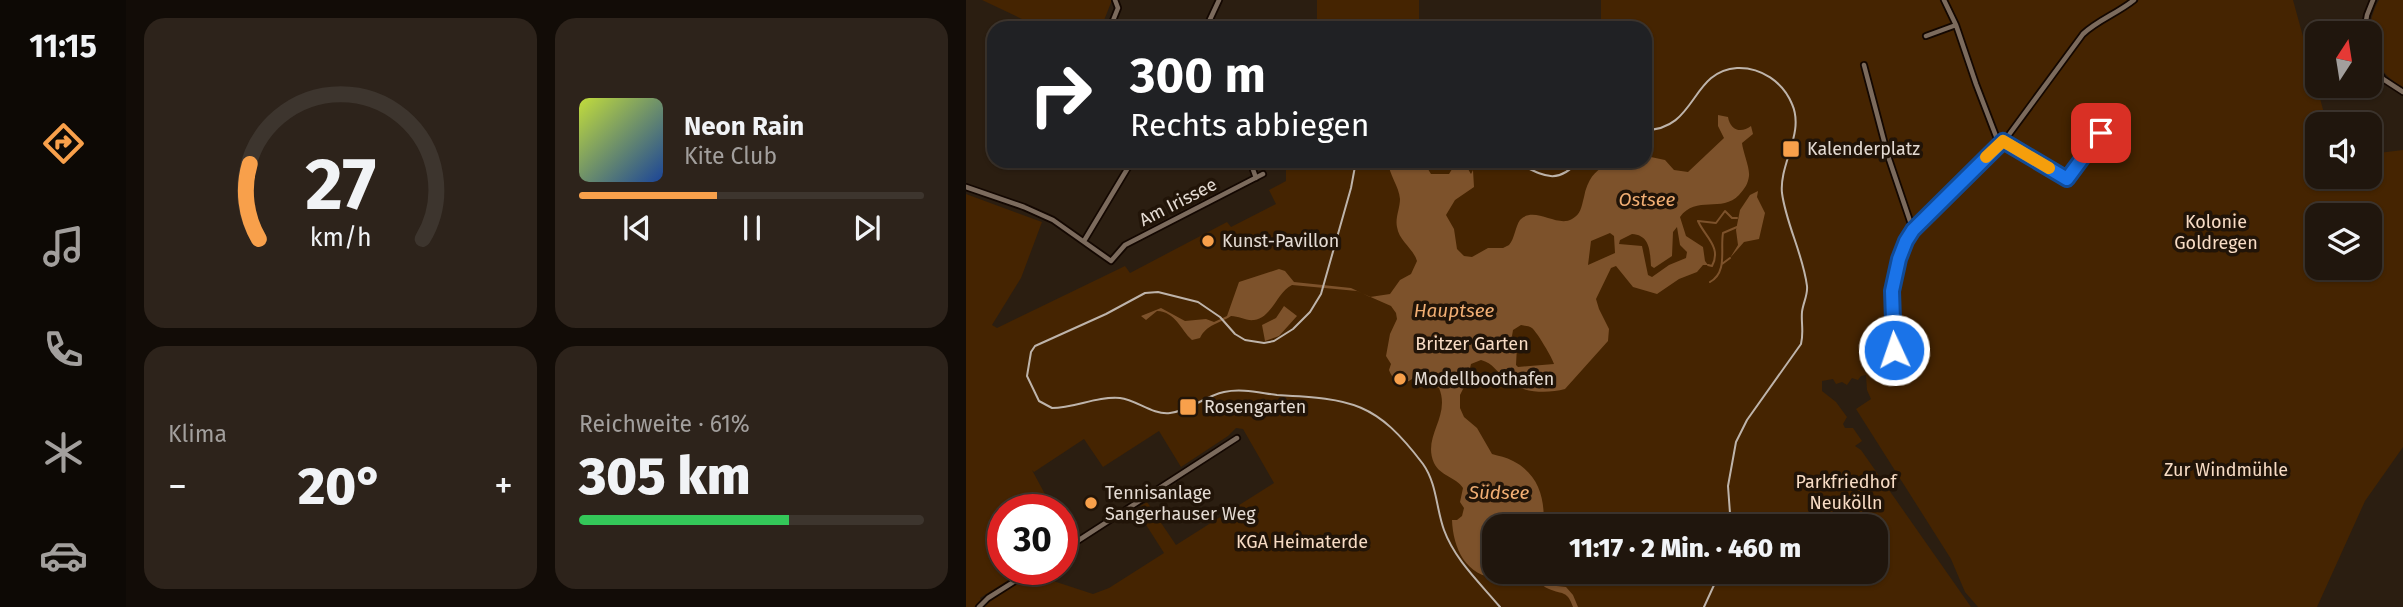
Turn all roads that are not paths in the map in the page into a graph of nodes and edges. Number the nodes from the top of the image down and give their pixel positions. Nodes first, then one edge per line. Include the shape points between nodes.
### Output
1 (1115, 0) edge
2 (1219, 0) edge
3 (1944, 0) edge
4 (2134, 0) edge
5 (2373, 0) edge
6 (1113, 21) edge
7 (1209, 21) edge
8 (2366, 21) edge
9 (1956, 24) junction
10 (1926, 36) dead end
11 (1864, 65) dead end
12 (2382, 77) edge
13 (2403, 92) edge
14 (2101, 133) dead end
15 (2001, 142) junction
16 (1128, 168) edge
17 (1252, 168) edge
18 (1263, 174) dead end
19 (1256, 178) junction
20 (966, 187) edge
21 (1913, 230) junction
22 (1084, 241) junction
23 (1894, 350) dead end
24 (1237, 438) dead end
25 (1078, 541) edge
26 (1008, 585) edge
27 (979, 607) edge

1 - 6 street via 1118,8
2 - 7 street
3 - 9 street
4 - 15 street via 2083,34
5 - 8 street
9 - 10 street
9 - 15 street
11 - 21 street
12 - 13 street
14 - 15 street via 2067,179
15 - 21 street
16 - 22 street
17 - 19 street
18 - 19 street, Am Irissee
19 - 22 street, Am Irissee via 1125,245 1111,261
20 - 22 street via 1037,213
21 - 23 street via 1899,259 1892,291
24 - 25 street
26 - 27 street

